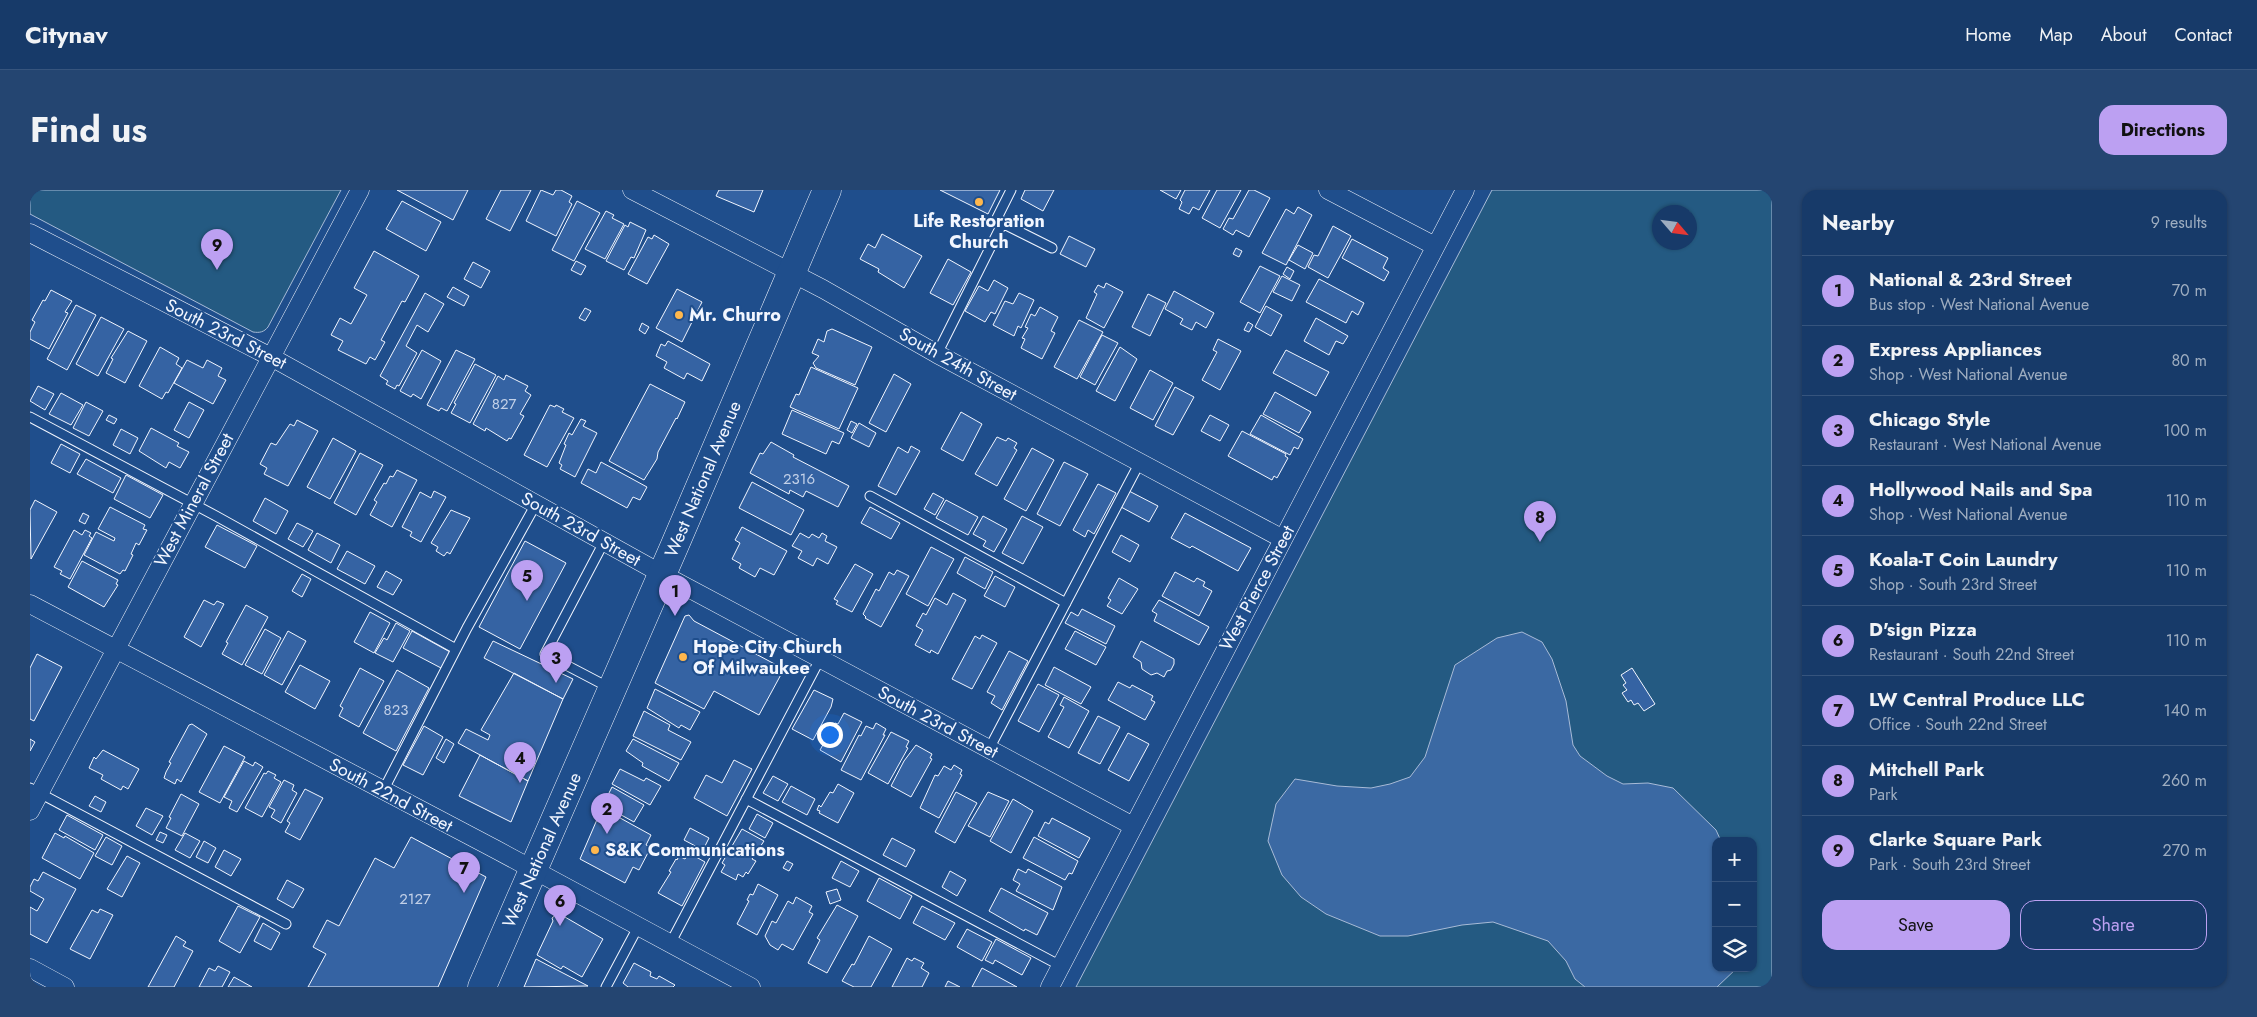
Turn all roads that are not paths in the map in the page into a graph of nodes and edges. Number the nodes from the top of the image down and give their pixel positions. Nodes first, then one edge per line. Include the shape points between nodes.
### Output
1 (360, 190) edge
2 (827, 190) edge
3 (1011, 190) edge
4 (1328, 190) edge
5 (1465, 190) edge
6 (638, 191) edge
7 (1003, 222) junction
8 (30, 233) edge
9 (1435, 246) junction
10 (1052, 248) dead end
11 (792, 273) junction
12 (937, 354) junction
13 (271, 356) junction
14 (30, 417) edge
15 (1140, 462) junction
16 (870, 496) dead end
17 (193, 504) junction
18 (536, 504) junction
19 (1283, 539) junction
20 (604, 542) junction
21 (662, 574) junction
22 (1066, 603) junction
23 (30, 604) edge
24 (456, 649) junction
25 (115, 650) junction
26 (820, 659) junction
27 (612, 689) junction
28 (989, 749) junction
29 (35, 790) edge
30 (383, 790) junction
31 (746, 799) junction
32 (30, 811) edge
33 (1133, 826) junction
34 (534, 870) junction
35 (286, 924) dead end
36 (638, 927) junction
37 (670, 944) junction
38 (1060, 966) junction
39 (30, 968) edge
40 (65, 987) edge
41 (482, 987) edge
42 (606, 987) edge
43 (751, 987) edge
44 (1050, 987) edge

1 - 13 street, West Mineral Street
2 - 11 main road, West National Avenue
3 - 7 lane via 996,220
4 - 9 street
5 - 9 street, West Pierce Street
6 - 11 street, South 24th Street
7 - 10 lane
7 - 12 lane
8 - 13 street, South 23rd Street
9 - 19 street, West Pierce Street
11 - 12 street, South 24th Street
11 - 21 main road, West National Avenue
12 - 15 street, South 24th Street
13 - 17 street, West Mineral Street
13 - 18 street, South 23rd Street
14 - 17 lane
15 - 19 street, South 24th Street
15 - 22 lane
16 - 22 lane
17 - 24 lane
17 - 25 street, West Mineral Street
18 - 20 street, South 23rd Street
18 - 24 lane
19 - 33 street, West Pierce Street
20 - 21 street, South 23rd Street
20 - 27 lane via 545,654
21 - 26 street, South 23rd Street
21 - 27 main road, West National Avenue
22 - 28 lane
23 - 25 street, South 22nd Street
24 - 30 lane
25 - 29 street, West Mineral Street
25 - 30 street, South 22nd Street
26 - 28 street, South 23rd Street
26 - 31 lane
27 - 34 main road, West National Avenue
28 - 33 street, South 23rd Street
29 - 32 street, West Mineral Street
29 - 35 lane
30 - 34 street, South 22nd Street
31 - 37 lane
31 - 38 lane
33 - 38 street, West Pierce Street
34 - 36 street, South 22nd Street
34 - 41 main road, West National Avenue
36 - 37 street, South 22nd Street
36 - 42 lane
37 - 43 street, South 22nd Street
38 - 44 street, West Pierce Street
39 - 40 street

